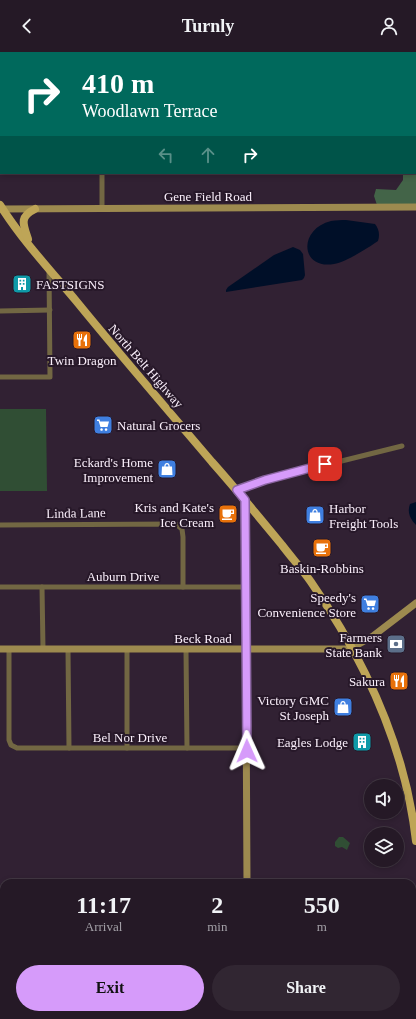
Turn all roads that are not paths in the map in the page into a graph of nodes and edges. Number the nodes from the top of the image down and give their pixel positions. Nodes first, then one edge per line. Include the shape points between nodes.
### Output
1 (102, 174) edge
2 (416, 207) edge
3 (1, 208) edge
4 (35, 209) junction
5 (102, 209) junction
6 (30, 245) junction
7 (49, 269) junction
8 (50, 310) junction
9 (0, 311) edge
10 (0, 377) edge
11 (402, 446) dead end
12 (237, 490) junction
13 (245, 500) junction
14 (0, 525) edge
15 (0, 587) edge
16 (42, 587) junction
17 (183, 587) junction
18 (246, 587) junction
19 (416, 603) edge
20 (353, 648) junction
21 (0, 649) edge
22 (9, 649) junction
23 (127, 649) junction
24 (42, 650) junction
25 (68, 650) junction
26 (186, 650) junction
27 (246, 650) junction
28 (69, 748) junction
29 (127, 748) junction
30 (187, 748) junction
31 (247, 748) junction
32 (416, 841) edge
33 (247, 879) edge

1 - 5 street
2 - 5 street, Gene Field Road
3 - 4 street, Gene Field Road
3 - 6 main road, North Belt Highway
4 - 5 street, Gene Field Road
4 - 6 main road via 26,214 24,219 24,230
6 - 7 main road, North Belt Highway
7 - 8 street
7 - 12 main road, North Belt Highway
8 - 9 street
8 - 10 street via 50,378
11 - 12 street via 301,470
12 - 13 main road, North Belt Highway
13 - 18 street
13 - 20 main road, North Belt Highway via 310,581
14 - 17 street, Linda Lane via 176,524 182,529 184,537
15 - 16 street, Auburn Drive
16 - 17 street, Auburn Drive
16 - 24 street
17 - 18 street, Auburn Drive
18 - 27 street
19 - 20 street, Beck Road
20 - 27 street, Beck Road
20 - 32 main road, North Belt Highway via 393,739
21 - 22 street, Beck Road
22 - 24 street, Beck Road
22 - 28 street, Bel Nor Drive via 9,740 13,747
23 - 25 street, Beck Road
23 - 26 street, Beck Road
23 - 29 street
24 - 25 street, Beck Road
25 - 28 street
26 - 27 street, Beck Road
26 - 30 street
27 - 31 street
28 - 29 street, Bel Nor Drive
29 - 30 street, Bel Nor Drive
30 - 31 street, Bel Nor Drive
31 - 33 street

